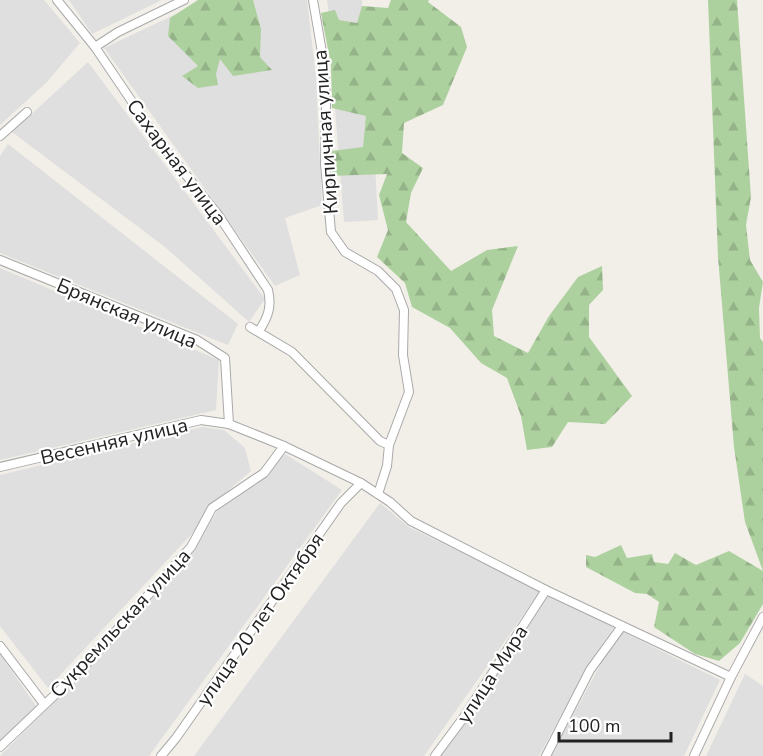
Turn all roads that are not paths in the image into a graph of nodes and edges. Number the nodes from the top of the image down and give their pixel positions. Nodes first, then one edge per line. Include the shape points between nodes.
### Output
1 (57, 0) edge
2 (184, 0) edge
3 (313, 0) edge
4 (95, 47) junction
5 (27, 112) dead end
6 (0, 136) edge
7 (0, 260) edge
8 (250, 327) dead end
9 (259, 331) junction
10 (228, 424) junction
11 (284, 446) junction
12 (389, 446) junction
13 (0, 467) edge
14 (361, 483) junction
15 (378, 494) junction
16 (546, 590) junction
17 (763, 617) edge
18 (622, 626) junction
19 (0, 646) edge
20 (731, 677) junction
21 (44, 704) junction
22 (0, 747) edge
23 (161, 756) edge
24 (435, 756) edge
25 (546, 756) edge
26 (694, 756) edge

1 - 4 street, Сахарная улица
2 - 4 street
3 - 12 street, Кирпичная улица via 324,64 325,164 331,232 345,252 378,271 396,290 404,310 403,355 409,392
4 - 9 street, Сахарная улица via 158,140 219,216 268,290 272,304
5 - 6 street
7 - 10 street, Брянская улица via 197,340 225,358
8 - 9 street
9 - 12 street via 292,352
10 - 11 street, Весенняя улица
10 - 13 street, Весенняя улица via 201,420
11 - 14 street, Весенняя улица
11 - 21 street, Сукремльская улица via 264,473 212,508 192,547 81,670
12 - 15 street, Кирпичная улица
14 - 15 street, Весенняя улица
14 - 23 street, улица 20 лет Октября via 341,503
15 - 16 street, Весенняя улица via 411,521
16 - 18 street, Весенняя улица
16 - 24 street, улица Мира
17 - 20 street
18 - 20 street, Весенняя улица
18 - 25 street via 591,670
19 - 21 street
20 - 26 street
21 - 22 street, Сукремльская улица

